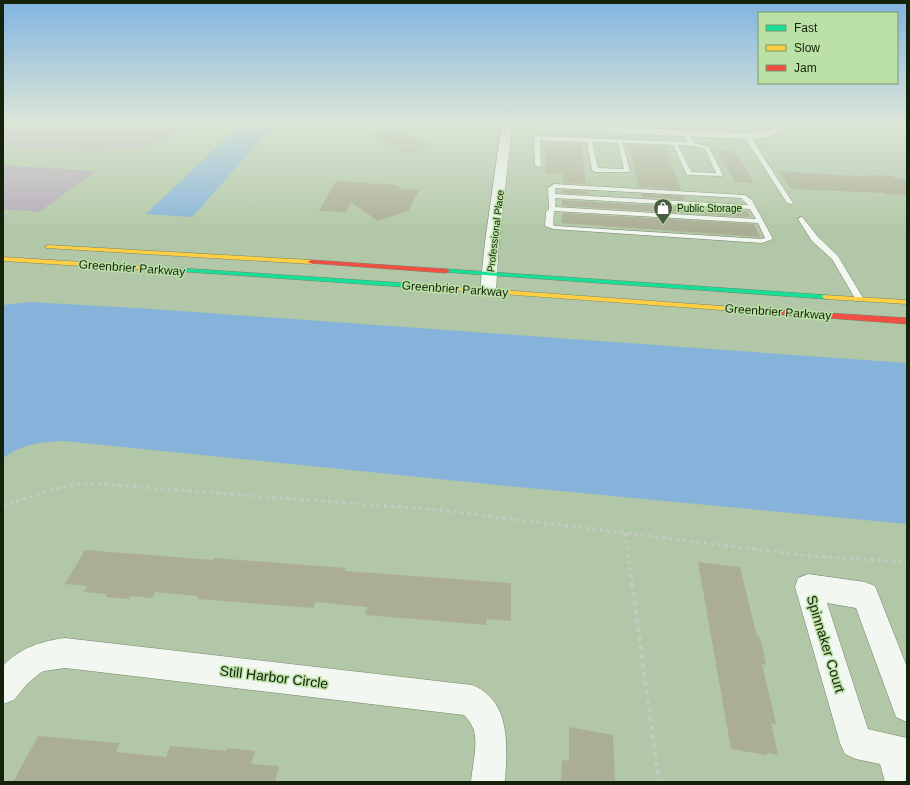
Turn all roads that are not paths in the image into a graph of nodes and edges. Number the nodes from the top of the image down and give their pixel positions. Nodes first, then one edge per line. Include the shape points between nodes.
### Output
1 (503, 159) edge
2 (538, 159) edge
3 (593, 159) edge
4 (625, 159) edge
5 (682, 159) edge
6 (712, 159) edge
7 (762, 159) edge
8 (538, 165) dead end
9 (552, 196) junction
10 (790, 203) dead end
11 (753, 207) junction
12 (552, 209) junction
13 (801, 219) dead end
14 (761, 221) junction
15 (35, 246) dead end
16 (3, 259) edge
17 (490, 274) junction
18 (488, 291) junction
19 (860, 298) junction
20 (907, 302) edge
21 (907, 321) edge
22 (3, 689) edge
23 (907, 706) edge
24 (900, 753) edge
25 (488, 782) edge
26 (902, 782) edge

1 - 17 street, Professional Place
2 - 8 lane
3 - 4 lane via 595,170 628,171
5 - 6 lane via 689,174 720,175
7 - 10 lane
9 - 11 lane
9 - 11 lane via 551,188 560,186 738,195 748,198
9 - 12 lane
11 - 14 lane
12 - 14 lane
12 - 14 lane via 549,212 549,226 555,228 766,240 769,237
13 - 19 lane via 815,239 835,258
15 - 17 main road, Greenbrier Parkway
16 - 18 main road, Greenbrier Parkway
17 - 18 street, Professional Place
17 - 19 main road, Greenbrier Parkway
18 - 21 main road, Greenbrier Parkway
19 - 20 main road, Greenbrier Parkway
22 - 25 street, Still Harbor Circle via 29,662 49,654 65,653 472,700 489,726 491,745
23 - 24 street, Spinnaker Court via 865,596 808,587 856,743
24 - 26 street, Spinnaker Court

